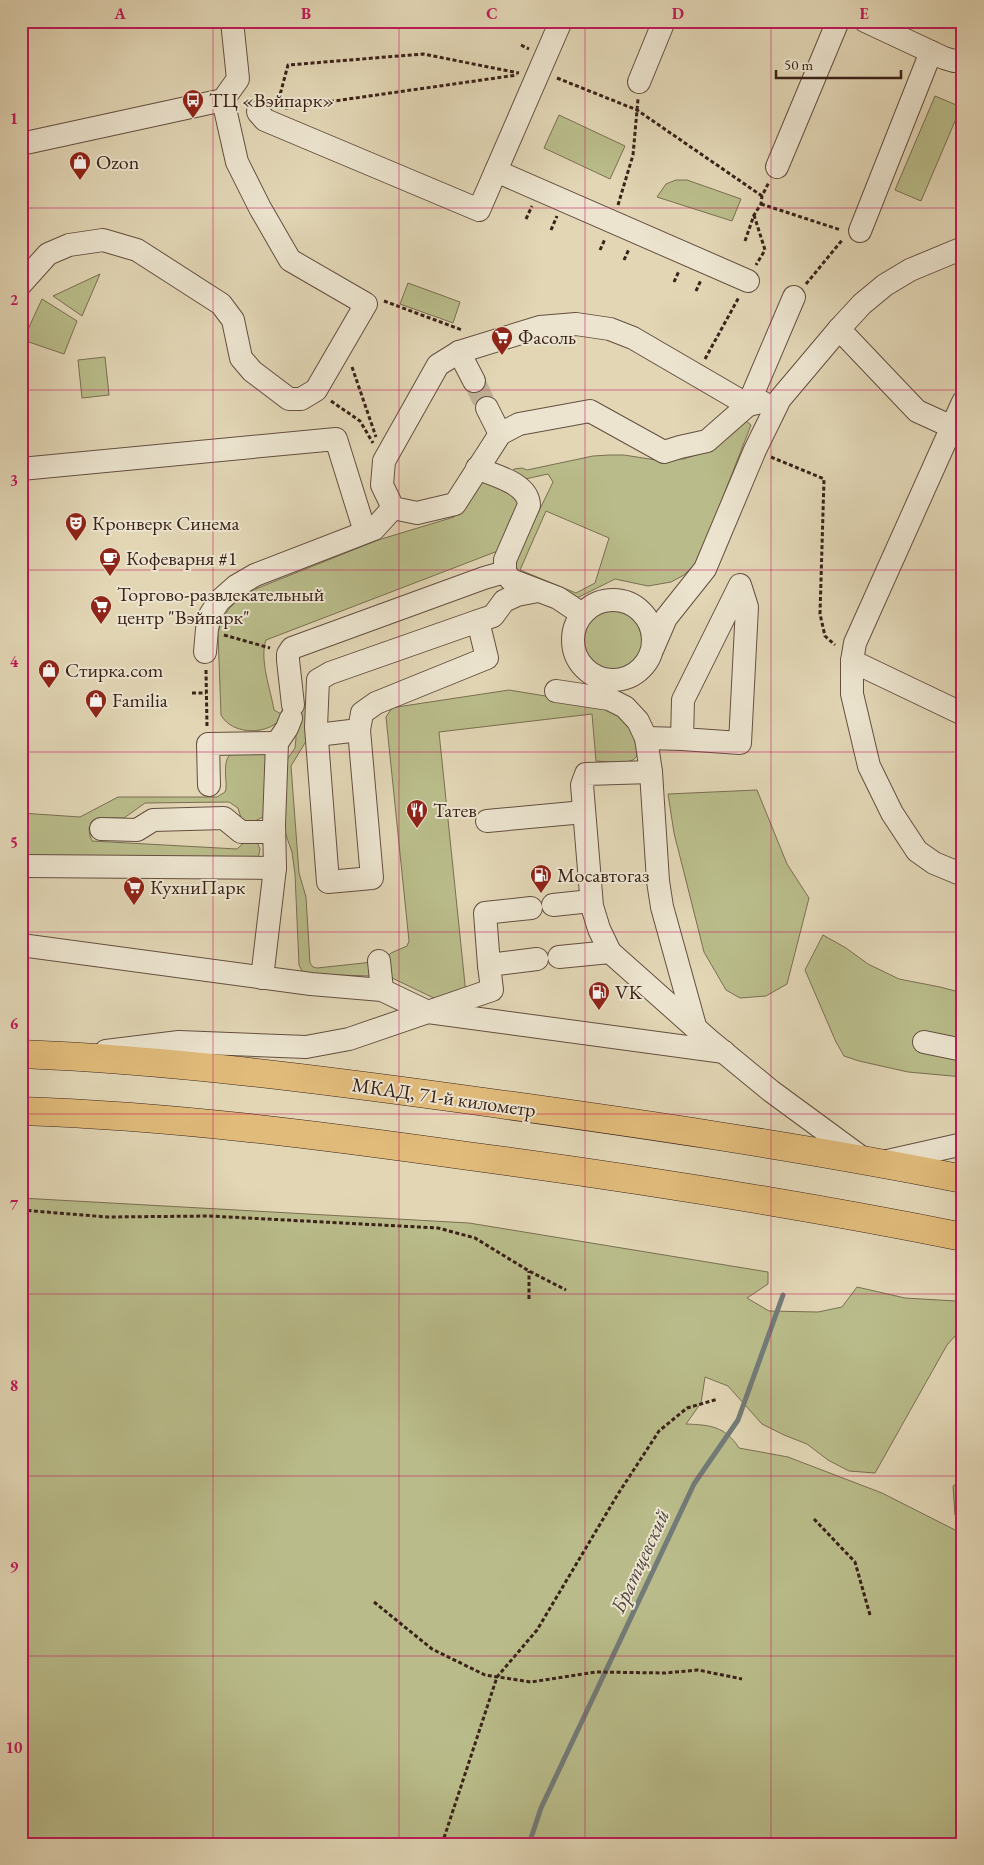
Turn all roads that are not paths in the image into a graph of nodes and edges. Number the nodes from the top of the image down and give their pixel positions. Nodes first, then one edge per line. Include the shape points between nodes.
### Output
1 (232, 21) edge
2 (561, 21) edge
3 (664, 21) edge
4 (838, 21) edge
5 (865, 21) edge
6 (931, 52) junction
7 (963, 60) edge
8 (639, 82) road end
9 (223, 100) junction
10 (267, 110) road end
11 (21, 144) edge
12 (776, 168) road end
13 (496, 171) junction
14 (860, 230) dead end
15 (963, 248) edge
16 (748, 281) dead end
17 (21, 284) edge
18 (794, 297) road end
19 (839, 329) junction
20 (459, 352) junction
21 (474, 380) tunnel mouth
22 (780, 398) junction
23 (963, 402) edge
24 (748, 406) junction
25 (487, 408) tunnel mouth
26 (952, 427) junction
27 (500, 434) junction
28 (477, 468) junction
29 (21, 469) edge
30 (393, 508) junction
31 (365, 532) junction
32 (505, 572) junction
33 (689, 590) junction
34 (538, 591) junction
35 (636, 607) junction
36 (582, 614) junction
37 (478, 621) junction
38 (653, 648) junction
39 (205, 652) road end
40 (852, 661) junction
41 (556, 691) dead end
42 (963, 714) edge
43 (359, 730) junction
44 (317, 735) junction
45 (646, 738) junction
46 (682, 739) junction
47 (277, 744) junction
48 (651, 772) junction
49 (209, 785) dead end
50 (584, 812) junction
51 (487, 820) dead end
52 (101, 829) dead end
53 (274, 832) junction
54 (21, 866) edge
55 (275, 868) junction
56 (963, 875) edge
57 (592, 901) junction
58 (21, 945) edge
59 (610, 952) junction
60 (559, 957) dead end
61 (536, 959) dead end
62 (379, 961) dead end
63 (489, 965) junction
64 (262, 978) junction
65 (382, 990) junction
66 (428, 1012) junction
67 (695, 1026) junction
68 (924, 1042) dead end
69 (963, 1050) edge
70 (724, 1052) junction
71 (21, 1054) edge
72 (63, 1056) junction
73 (21, 1111) edge
74 (963, 1144) edge
75 (872, 1162) junction
76 (959, 1177) edge
77 (963, 1237) edge

1 - 9 street via 238,79
2 - 13 street
3 - 8 street
4 - 12 street
5 - 6 street
6 - 7 street via 954,61
6 - 14 street
9 - 11 street
9 - 17 street via 237,162 290,260 366,304 316,390 300,399 289,399 252,371 241,358 233,320 221,304 137,250 103,240 70,245 48,254
10 - 13 street via 265,120 479,210
13 - 16 street
15 - 19 street via 910,270 885,285
18 - 24 street
19 - 22 street
19 - 26 street via 917,411
20 - 21 street
20 - 24 street via 540,327 576,324 610,329 633,338
20 - 30 street via 438,365 384,461 382,485
22 - 24 street
22 - 33 street via 705,569
23 - 26 street
24 - 27 street via 707,441 664,452 590,411 519,424
25 - 27 street
26 - 40 street via 855,643
27 - 28 street
28 - 30 street via 455,504 417,513
28 - 32 street via 522,488 529,499 530,505 505,560
29 - 31 street via 336,439
30 - 31 street via 374,529
31 - 39 street via 255,575 236,586 210,615
32 - 34 street via 511,580
32 - 47 street via 292,648 288,654 292,711
33 - 35 street via 658,606
33 - 38 street via 666,618
34 - 36 street via 558,598
34 - 37 street via 504,601 493,616
35 - 36 street via 619,600 603,601
35 - 38 street via 653,632
36 - 38 street via 572,635 573,650 578,662 590,674 605,680 621,680 636,674 647,663
37 - 43 street via 487,658 376,703 362,714
37 - 44 street via 318,680
40 - 42 street
40 - 56 street via 852,694 869,766 892,813 917,851 934,863
41 - 45 street via 609,699 625,707 638,721
43 - 44 street
43 - 44 street via 372,878 328,882
45 - 46 street
45 - 48 street
46 - 46 street via 682,700 740,585 747,607 740,743
47 - 49 street via 208,744
47 - 53 street
48 - 50 street via 586,774 582,785
48 - 67 street via 662,907
50 - 51 street
50 - 57 street
52 - 53 street via 137,830 153,820 224,818 241,832
53 - 55 street
54 - 55 street
55 - 64 street
57 - 59 street via 599,929
57 - 63 street via 485,913
58 - 64 street
59 - 60 street
59 - 67 street
61 - 63 street
62 - 65 street
63 - 66 street via 492,990
64 - 65 street
65 - 66 street
66 - 70 street
66 - 72 street via 349,1039 306,1047 179,1042
67 - 70 street
68 - 69 street
70 - 75 street via 772,1091
71 - 72 highway, МКАД, 71-й километр
72 - 75 highway, МКАД, 71-й километр via 199,1066 323,1080 593,1117
73 - 77 highway via 194,1122 320,1135 586,1172 854,1215
74 - 75 street
75 - 76 highway, МКАД, 71-й километр

